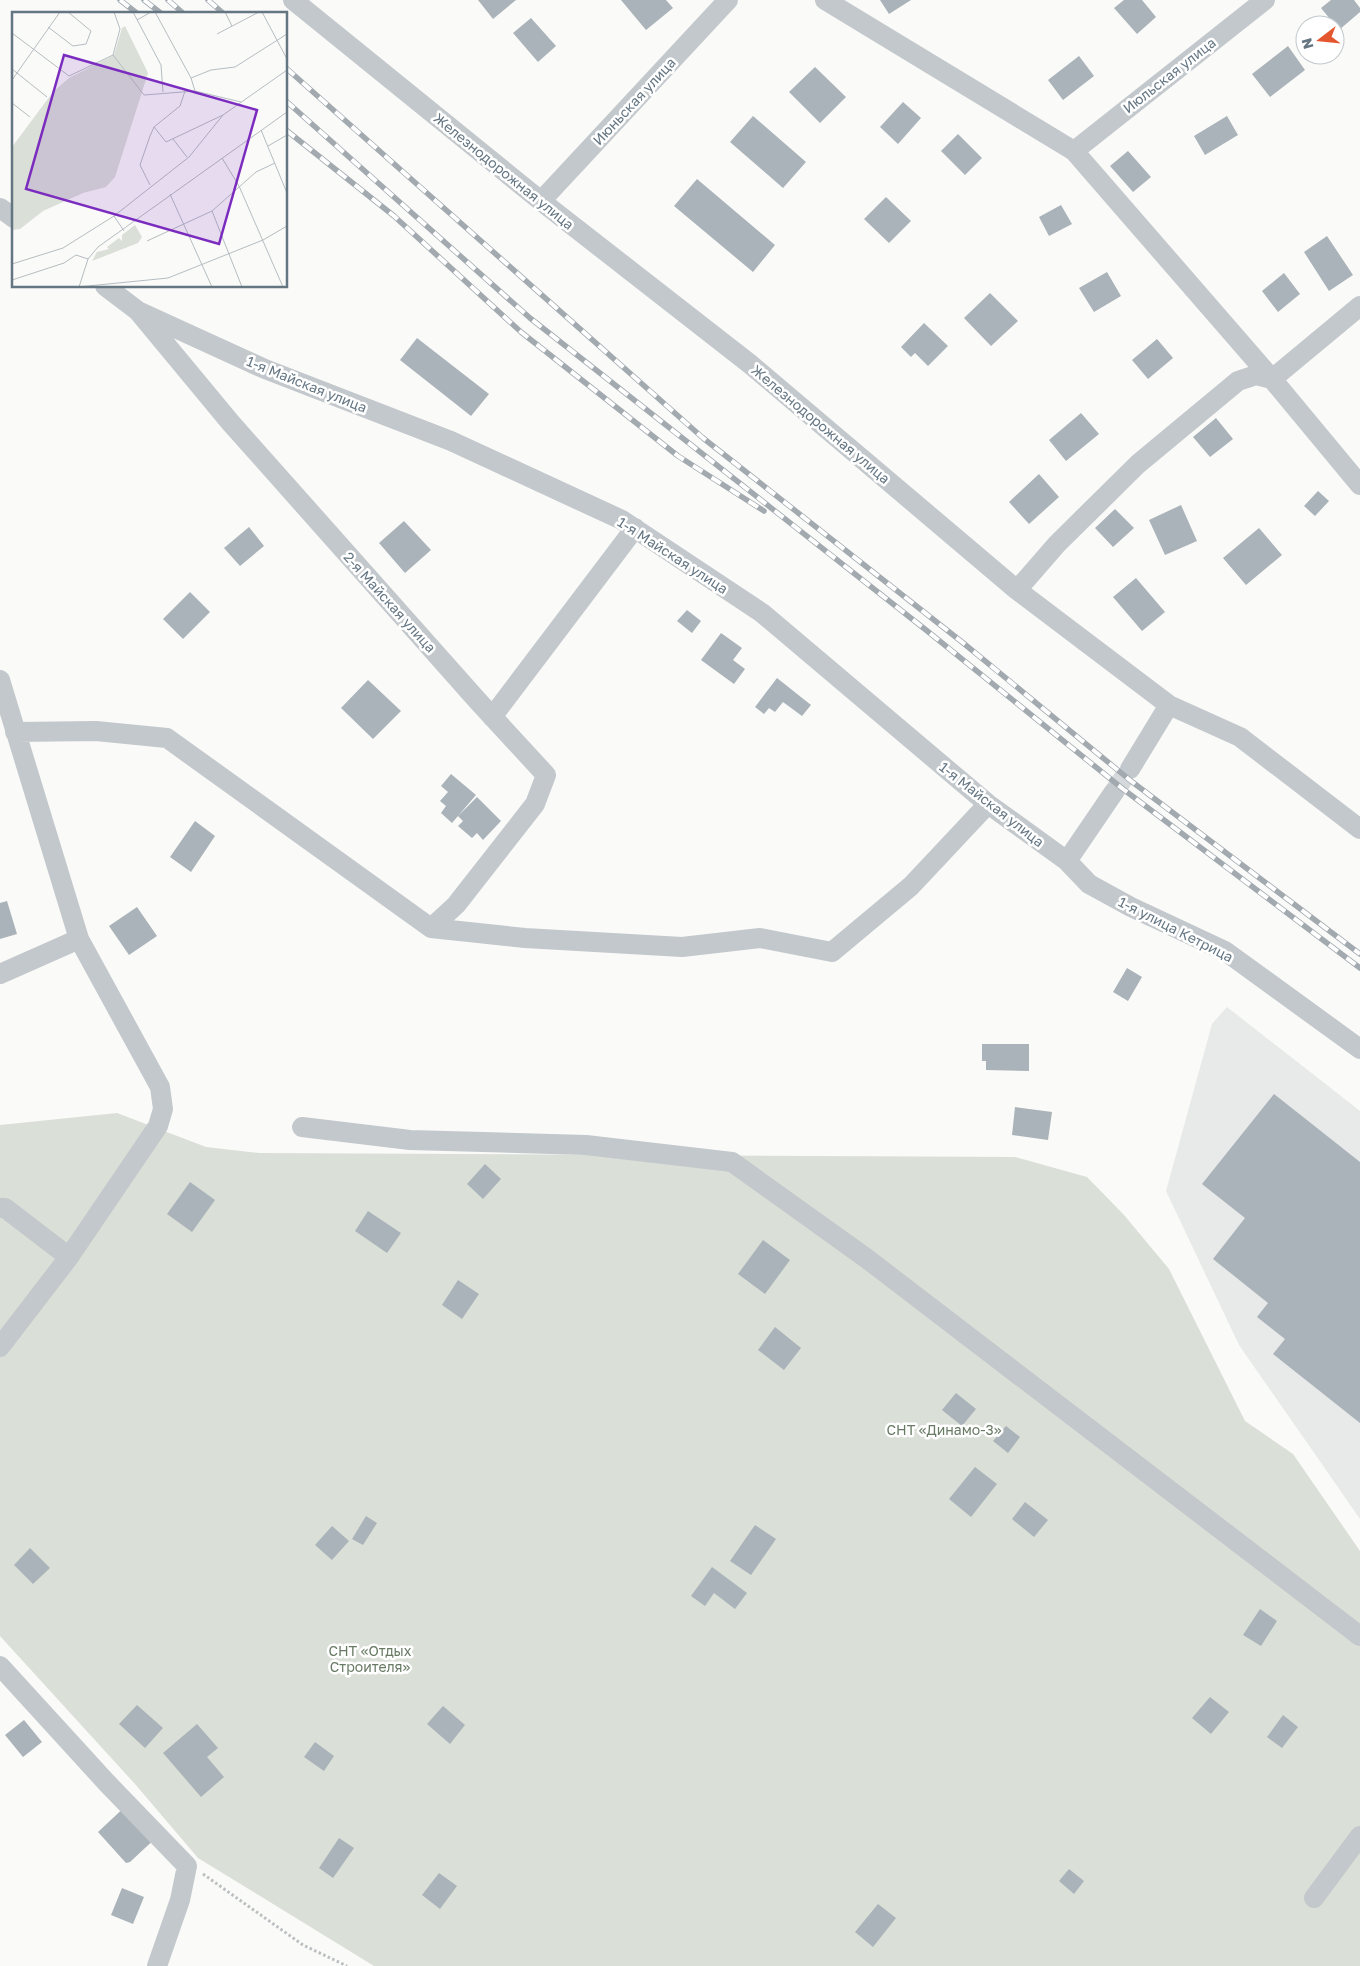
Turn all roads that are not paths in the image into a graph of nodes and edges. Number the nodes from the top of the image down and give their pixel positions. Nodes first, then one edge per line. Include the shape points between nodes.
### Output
1 (293, 0) edge
2 (728, 0) edge
3 (825, 0) edge
4 (1265, 0) edge
5 (1074, 151) junction
6 (541, 201) junction
7 (0, 208) edge
8 (12, 217) edge
9 (108, 288) edge
10 (1360, 306) edge
11 (138, 311) junction
12 (1272, 379) junction
13 (1360, 485) edge
14 (635, 528) junction
15 (1017, 590) junction
16 (0, 680) edge
17 (1169, 705) junction
18 (492, 716) junction
19 (15, 732) junction
20 (1130, 769) tunnel mouth
21 (1114, 792) tunnel mouth
22 (988, 804) junction
23 (1360, 829) edge
24 (1067, 861) junction
25 (431, 928) junction
26 (79, 939) junction
27 (0, 974) edge
28 (1360, 1049) edge
29 (302, 1127) dead end
30 (0, 1208) edge
31 (69, 1257) junction
32 (0, 1347) edge
33 (1360, 1636) edge
34 (0, 1666) edge
35 (1360, 1836) edge
36 (1314, 1898) dead end
37 (158, 1966) edge

1 - 6 street, Железнодорожная улица
2 - 6 street, Июньская улица
3 - 5 street
4 - 5 street, Июльская улица
5 - 12 street
6 - 15 street, Железнодорожная улица via 750,364
7 - 8 street
9 - 11 street, 2-я Майская улица
10 - 12 street
11 - 14 street, 1-я Майская улица via 265,369 451,441
11 - 18 street, 2-я Майская улица via 230,422
12 - 13 street
12 - 15 street via 1256,376 1238,381 1138,464 1057,544
14 - 18 street
14 - 22 street, 1-я Майская улица via 762,613
15 - 17 street, Железнодорожная улица
16 - 19 street
17 - 20 street
17 - 23 street, Железнодорожная улица via 1240,737
18 - 25 street, 2-я Майская улица via 546,775 535,804 456,905
19 - 25 street via 96,731 167,738
19 - 26 street
21 - 24 street
22 - 24 street, 1-я Майская улица
22 - 25 street via 911,886 832,952 760,938 682,948 525,938
24 - 28 street, 1-я улица Кетрица via 1089,884 1225,950
26 - 27 street
26 - 31 street via 160,1087 163,1109 158,1126
29 - 33 street via 410,1140 586,1144 732,1162 866,1258
30 - 31 street via 5,1208
31 - 32 street
34 - 37 street via 187,1866 180,1900
35 - 36 street

